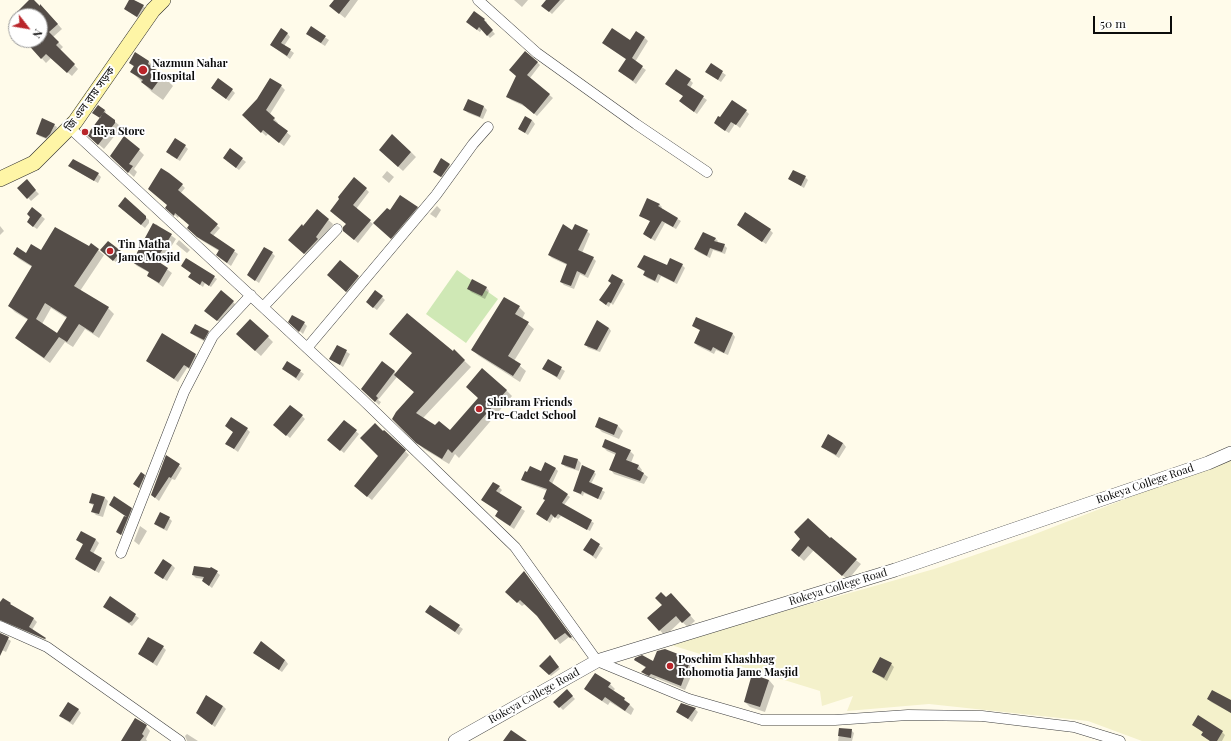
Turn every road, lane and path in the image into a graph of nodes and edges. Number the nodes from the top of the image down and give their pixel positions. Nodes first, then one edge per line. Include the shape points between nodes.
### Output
1 (163, 0) edge
2 (478, 0) edge
3 (488, 127) dead end
4 (70, 128) junction
5 (708, 172) dead end
6 (0, 179) edge
7 (337, 229) dead end
8 (251, 295) junction
9 (264, 307) junction
10 (307, 348) junction
11 (1231, 453) edge
12 (121, 553) dead end
13 (0, 626) edge
14 (597, 661) junction
15 (180, 741) edge
16 (455, 741) edge
17 (1120, 741) edge

1 - 4 main road, জি এল রায় সড়ক via 153,10
2 - 5 street via 537,52 636,124
3 - 10 street via 436,195
4 - 6 main road, জি এল রায় সড়ক via 34,163
4 - 8 street
7 - 9 street
8 - 9 street
8 - 12 street via 213,336 184,392
9 - 10 street
10 - 14 street via 514,547
11 - 14 street, Rokeya College Road via 895,570
13 - 15 street via 47,647
14 - 16 street, Rokeya College Road
14 - 17 street via 689,698 762,720 835,720 908,715 982,716 1074,727

